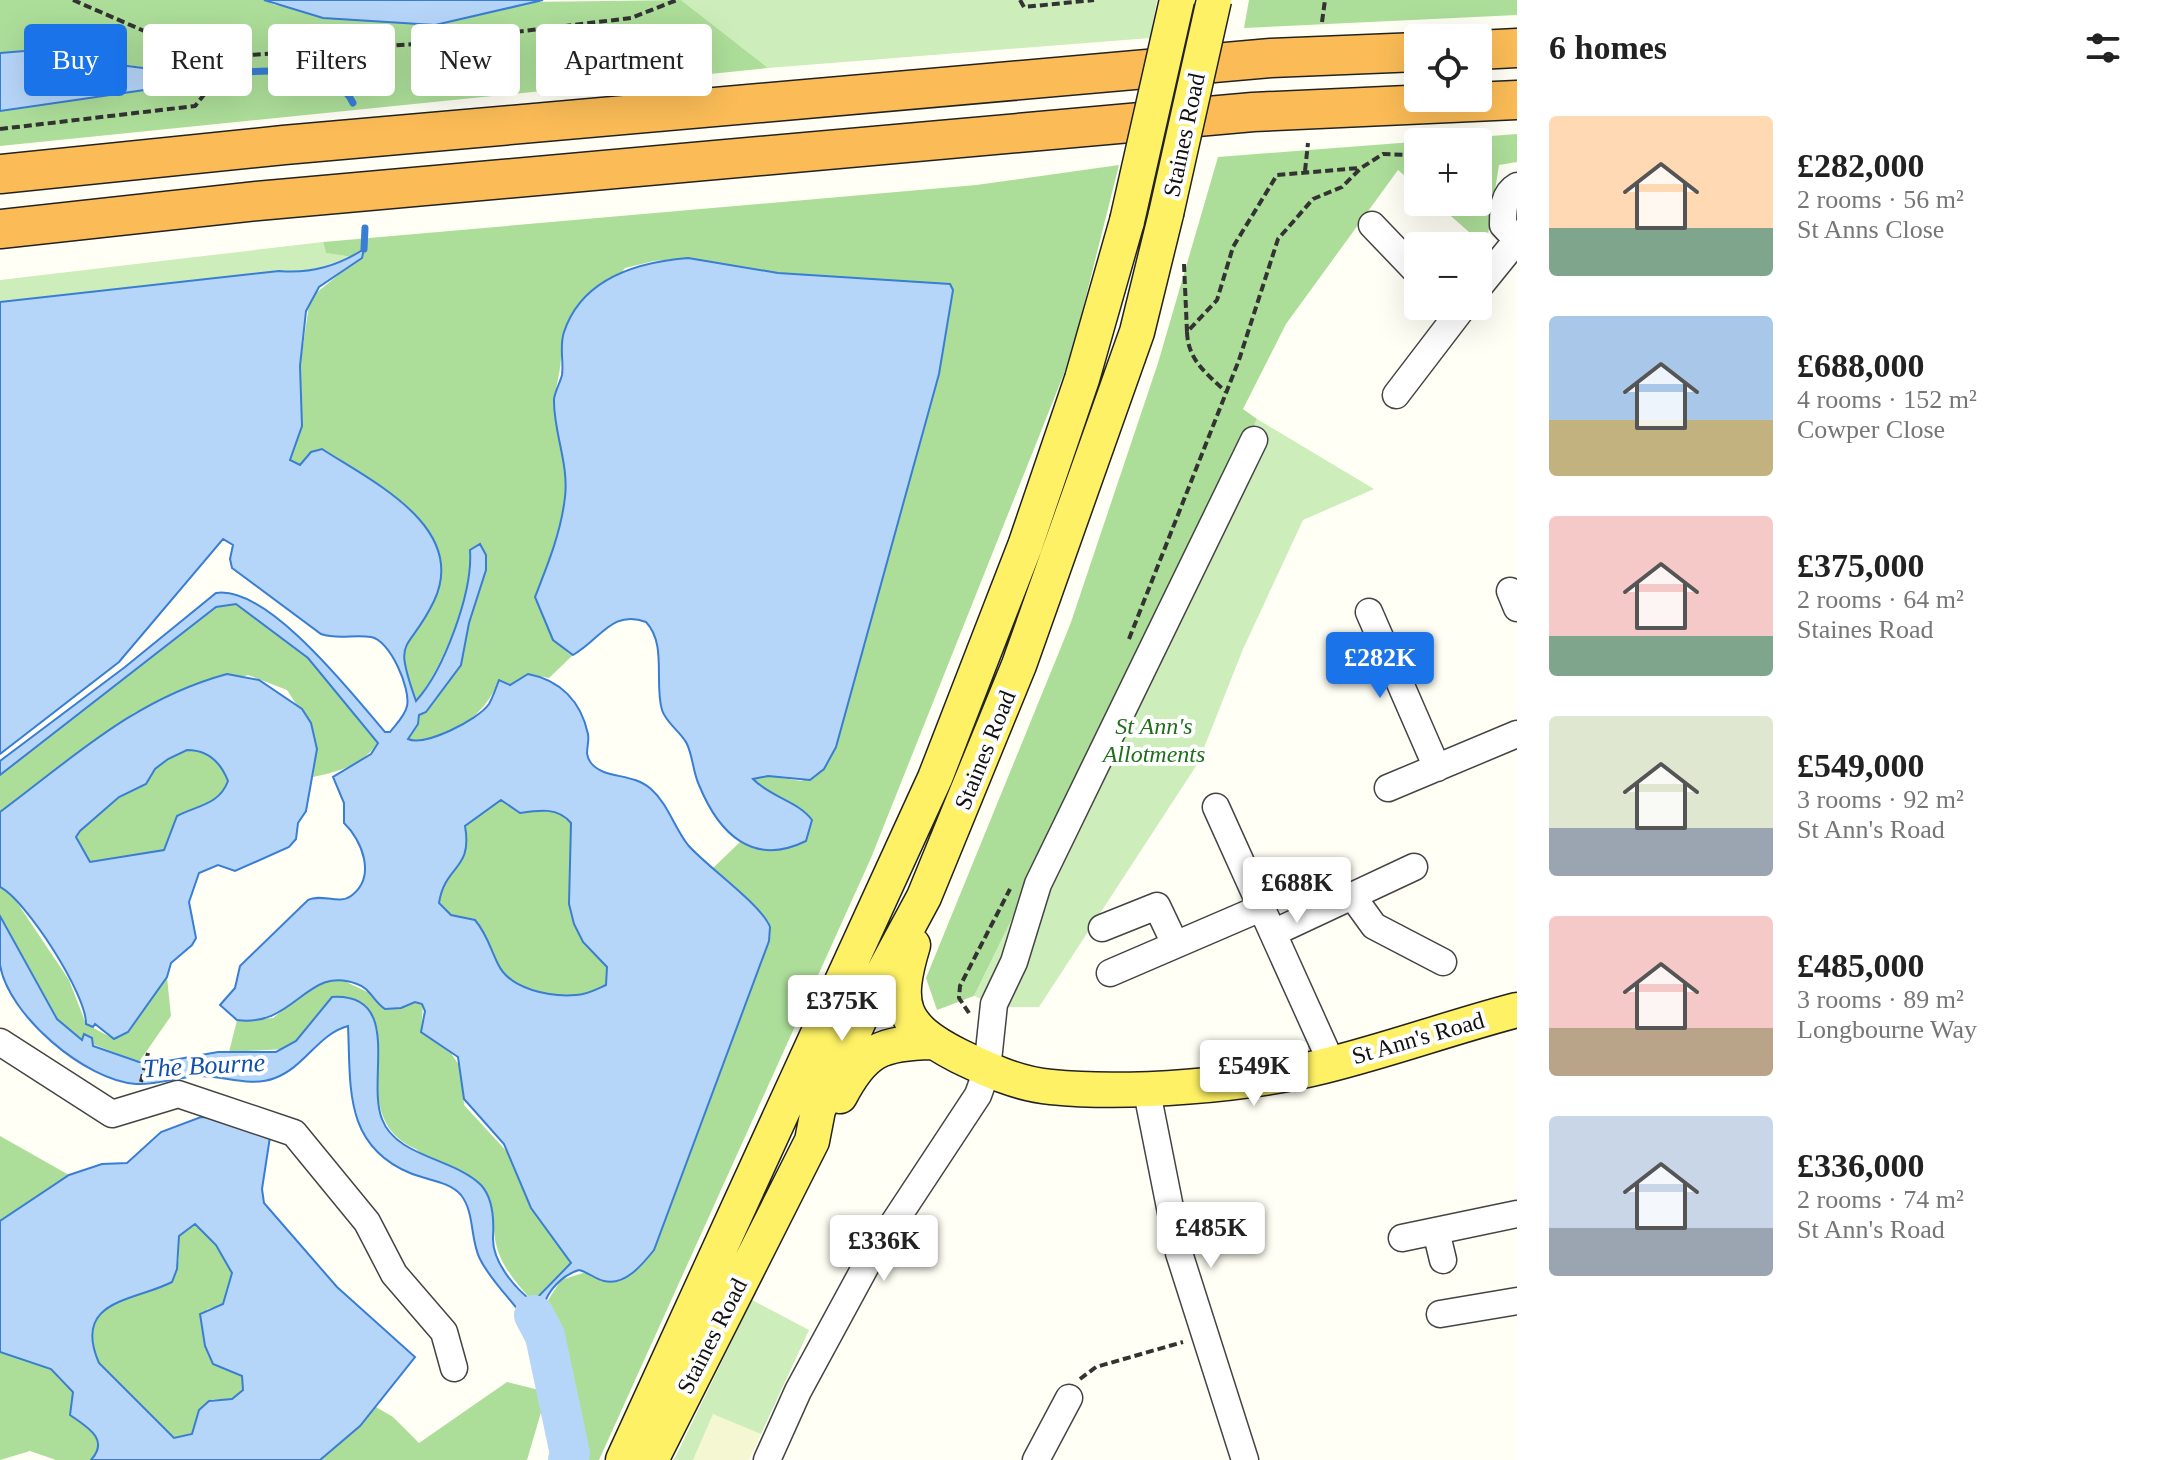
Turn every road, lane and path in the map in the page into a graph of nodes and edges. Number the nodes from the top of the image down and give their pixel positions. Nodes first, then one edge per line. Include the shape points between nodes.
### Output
1 (73, 0) edge
2 (677, 0) edge
3 (1020, 0) edge
4 (1094, 0) edge
5 (1177, 0) edge
6 (1214, 0) edge
7 (1325, 0) edge
8 (1322, 22) dead end
9 (143, 31) edge
10 (1517, 48) edge
11 (1492, 49) edge
12 (1404, 53) edge
13 (252, 56) edge
14 (205, 96) edge
15 (1517, 100) edge
16 (0, 129) edge
17 (1308, 143) dead end
18 (1404, 155) edge
19 (1361, 168) junction
20 (1305, 171) junction
21 (0, 174) edge
22 (1517, 186) edge
23 (1372, 225) dead end
24 (0, 229) edge
25 (1517, 240) edge
26 (1404, 258) edge
27 (1492, 271) edge
28 (1185, 295) dead end
29 (1451, 320) edge
30 (1187, 332) junction
31 (1226, 392) junction
32 (1396, 395) dead end
33 (1254, 440) dead end
34 (1369, 612) dead end
35 (1128, 639) dead end
36 (1517, 734) edge
37 (1437, 768) junction
38 (1388, 788) dead end
39 (1216, 807) dead end
40 (1414, 867) dead end
41 (1016, 877) dead end
42 (924, 897) junction
43 (1353, 897) junction
44 (1261, 908) junction
45 (1102, 928) dead end
46 (1273, 933) junction
47 (1175, 944) junction
48 (1443, 962) dead end
49 (1110, 973) dead end
50 (959, 998) dead end
51 (869, 999) junction
52 (1517, 1010) edge
53 (830, 1012) junction
54 (908, 1015) junction
55 (0, 1042) edge
56 (932, 1042) junction
57 (148, 1053) dead end
58 (1332, 1064) junction
59 (987, 1070) junction
60 (1146, 1087) junction
61 (139, 1092) dead end
62 (812, 1141) junction
63 (1517, 1214) edge
64 (1436, 1231) junction
65 (1402, 1238) dead end
66 (1443, 1260) dead end
67 (1517, 1301) edge
68 (1440, 1314) dead end
69 (1205, 1336) junction
70 (454, 1368) dead end
71 (1069, 1398) joint
72 (623, 1460) edge
73 (651, 1460) edge
74 (767, 1460) edge
75 (1036, 1460) edge
76 (1245, 1460) edge

1 - 9 path
2 - 13 path via 631,18 415,44
3 - 4 path via 1024,7
5 - 53 main road, Staines Road, bridge via 1127,221 1082,379 1025,546 935,778
6 - 42 main road, Staines Road, bridge via 1137,332 1014,679
7 - 8 path
10 - 11 highway
12 - 21 highway via 1271,58
14 - 16 path via 181,110
15 - 24 highway via 1253,112 273,199
17 - 20 path
18 - 19 path via 1383,154
19 - 20 path
19 - 31 path via 1342,187 1313,199 1278,239
20 - 30 path via 1277,175 1233,247 1217,300
22 - 25 street via 1503,204 1503,225
23 - 26 street
25 - 27 street
28 - 30 path
29 - 32 street
30 - 31 path via 1188,349 1199,367
31 - 35 path
33 - 59 street via 1038,884 1014,962 994,1004
34 - 37 street
36 - 37 street
37 - 38 street
39 - 44 street
40 - 43 street
41 - 50 path via 960,986
42 - 51 main road, Staines Road
42 - 54 main road via 902,982
43 - 46 street
43 - 48 street via 1374,926
44 - 46 street
44 - 47 street
45 - 47 street via 1157,906
46 - 58 street
47 - 49 street
51 - 53 main road
51 - 54 main road, St Ann's Road
51 - 62 main road, Staines Road via 818,1110
52 - 58 main road, St Ann's Road
53 - 72 main road, Staines Road
54 - 56 main road, St Ann's Road
55 - 70 street via 112,1114 178,1094 294,1133 367,1222 394,1274 444,1332
56 - 59 main road, St Ann's Road
56 - 62 main road, St Ann's Road via 894,1043 879,1050 848,1081
57 - 61 path
58 - 60 main road, St Ann's Road via 1211,1085
59 - 60 main road, St Ann's Road via 1050,1087
59 - 74 street via 972,1106 868,1262
60 - 69 street via 1179,1253
62 - 73 main road, Staines Road
63 - 64 street
64 - 65 street
64 - 66 street
67 - 68 street
69 - 71 path via 1096,1367
69 - 76 street
71 - 75 street

